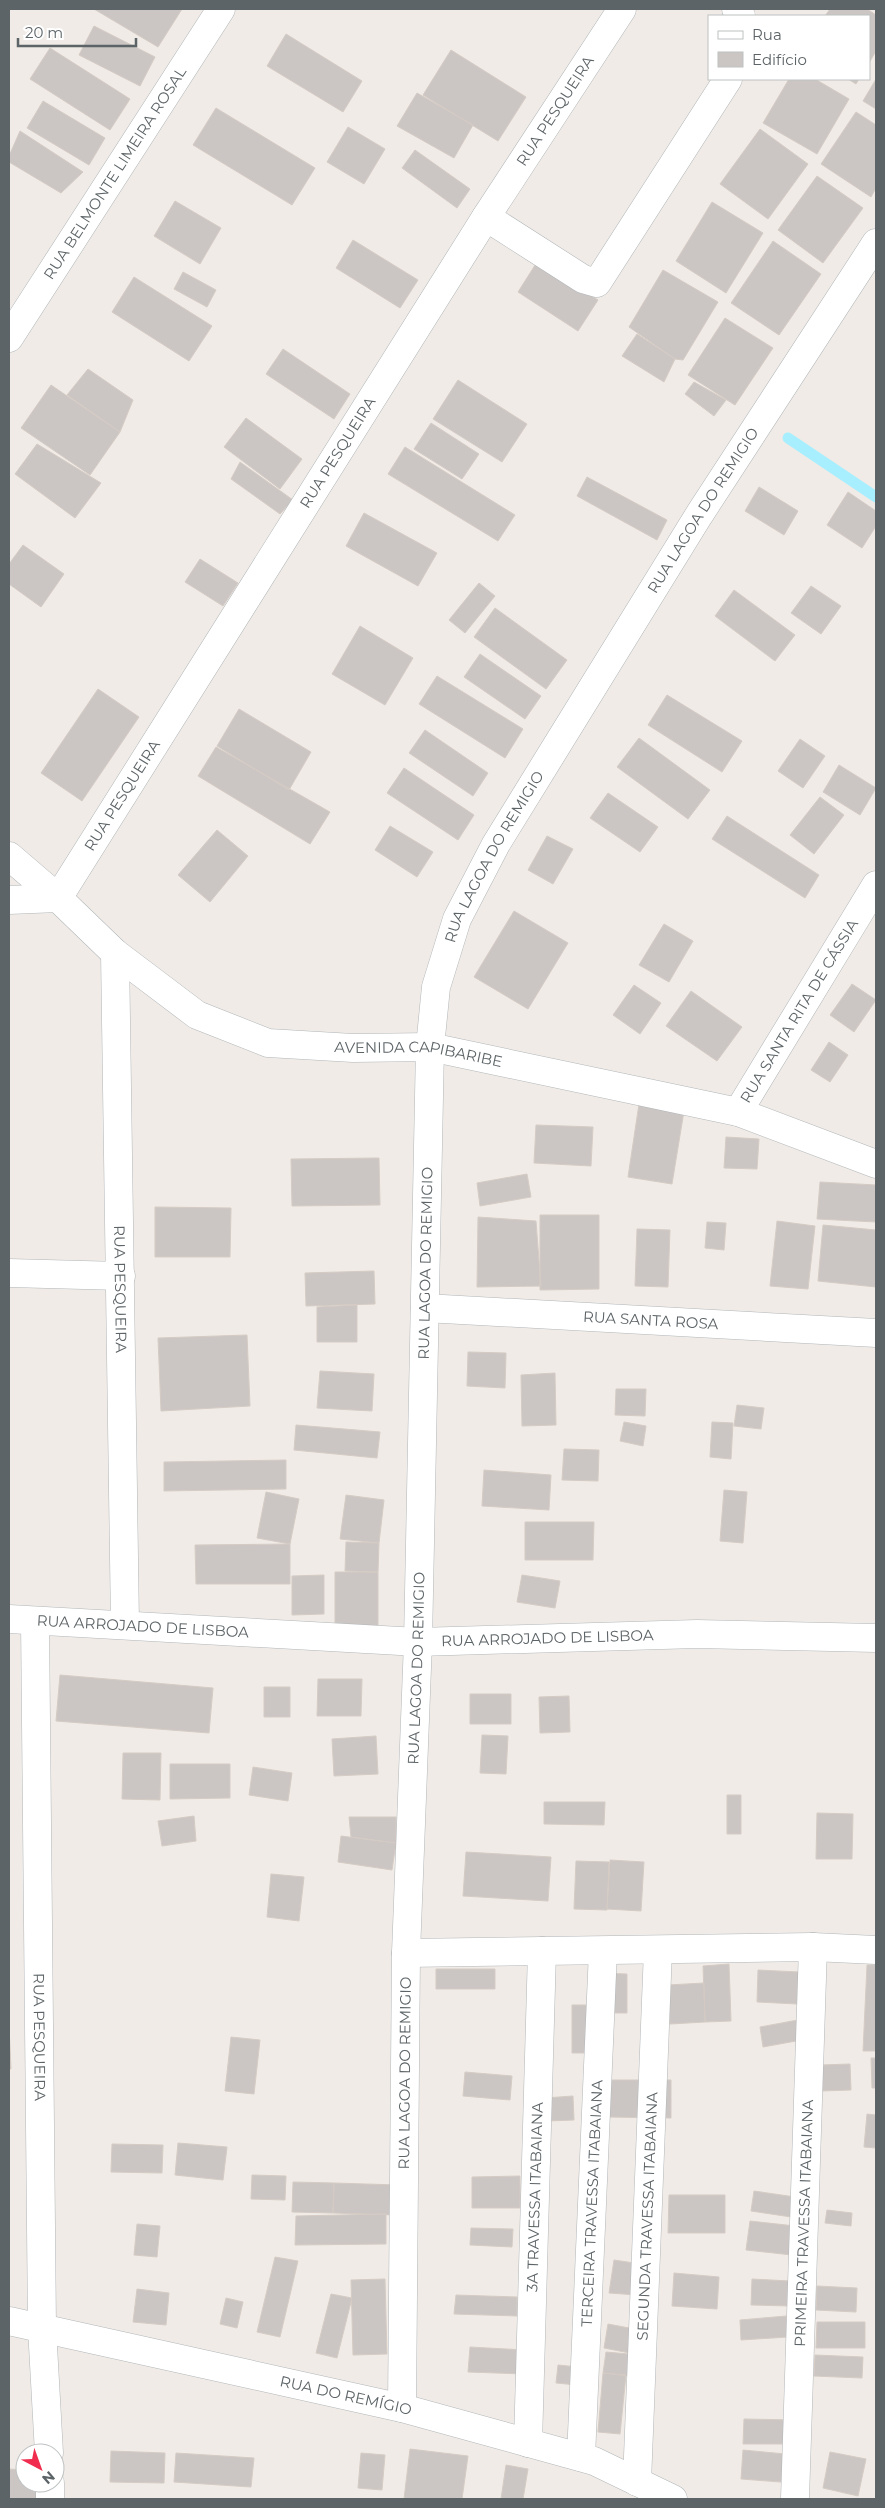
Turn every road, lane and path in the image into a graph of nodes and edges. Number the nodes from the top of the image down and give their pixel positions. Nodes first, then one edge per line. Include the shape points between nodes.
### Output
1 (221, 9) edge
2 (622, 9) edge
3 (727, 80) edge
4 (486, 217) junction
5 (876, 243) edge
6 (9, 338) edge
7 (9, 856) edge
8 (876, 885) edge
9 (58, 898) junction
10 (9, 900) edge
11 (115, 953) junction
12 (430, 1047) junction
13 (738, 1112) junction
14 (876, 1164) edge
15 (9, 1273) edge
16 (121, 1276) junction
17 (425, 1308) junction
18 (876, 1333) edge
19 (9, 1619) edge
20 (36, 1621) junction
21 (125, 1625) junction
22 (876, 1638) edge
23 (418, 1642) junction
24 (813, 1947) junction
25 (658, 1950) junction
26 (876, 1950) edge
27 (542, 1951) junction
28 (603, 1951) junction
29 (406, 1952) junction
30 (9, 2321) edge
31 (42, 2328) junction
32 (402, 2408) junction
33 (48, 2443) edge
34 (528, 2443) junction
35 (581, 2457) junction
36 (637, 2482) junction
37 (673, 2499) edge
38 (795, 2499) edge

1 - 6 street, RUA BELMONTE LIMEIRA ROSAL
2 - 4 street, RUA PESQUEIRA
3 - 4 street via 597,283 583,280
4 - 9 street, RUA PESQUEIRA
5 - 12 street, RUA LAGOA DO REMIGIO via 698,515 496,844 457,918 436,987
7 - 9 street, AVENIDA CAPIBARIBE
8 - 13 street, RUA SANTA RITA DE CÁSSIA
9 - 10 street
9 - 11 street, AVENIDA CAPIBARIBE
11 - 12 street, AVENIDA CAPIBARIBE via 197,1015 268,1043 352,1048
11 - 16 street, RUA PESQUEIRA
12 - 13 street, AVENIDA CAPIBARIBE
12 - 17 street, RUA LAGOA DO REMIGIO
13 - 14 street, AVENIDA CAPIBARIBE
15 - 16 street
16 - 21 street, RUA PESQUEIRA
17 - 18 street, RUA SANTA ROSA
17 - 23 street, RUA LAGOA DO REMIGIO
19 - 20 street, RUA ARROJADO DE LISBOA
20 - 21 street, RUA ARROJADO DE LISBOA
20 - 31 street, RUA PESQUEIRA
21 - 23 street, RUA ARROJADO DE LISBOA
22 - 23 street, RUA ARROJADO DE LISBOA via 697,1634
23 - 29 street, RUA LAGOA DO REMIGIO
24 - 25 street
24 - 26 street
24 - 38 street, PRIMEIRA TRAVESSA ITABAIANA
25 - 28 street
25 - 36 street, SEGUNDA TRAVESSA ITABAIANA
27 - 28 street
27 - 29 street
27 - 34 street, 3A TRAVESSA ITABAIANA
28 - 35 street, TERCEIRA TRAVESSA ITABAIANA
29 - 32 street, RUA LAGOA DO REMIGIO
30 - 31 street, RUA DO REMÍGIO
31 - 32 street, RUA DO REMÍGIO
31 - 33 street, RUA PESQUEIRA
32 - 34 street, RUA DO REMÍGIO
34 - 35 street, RUA DO REMÍGIO
35 - 36 street, RUA DO REMÍGIO
36 - 37 street, RUA DO REMÍGIO

